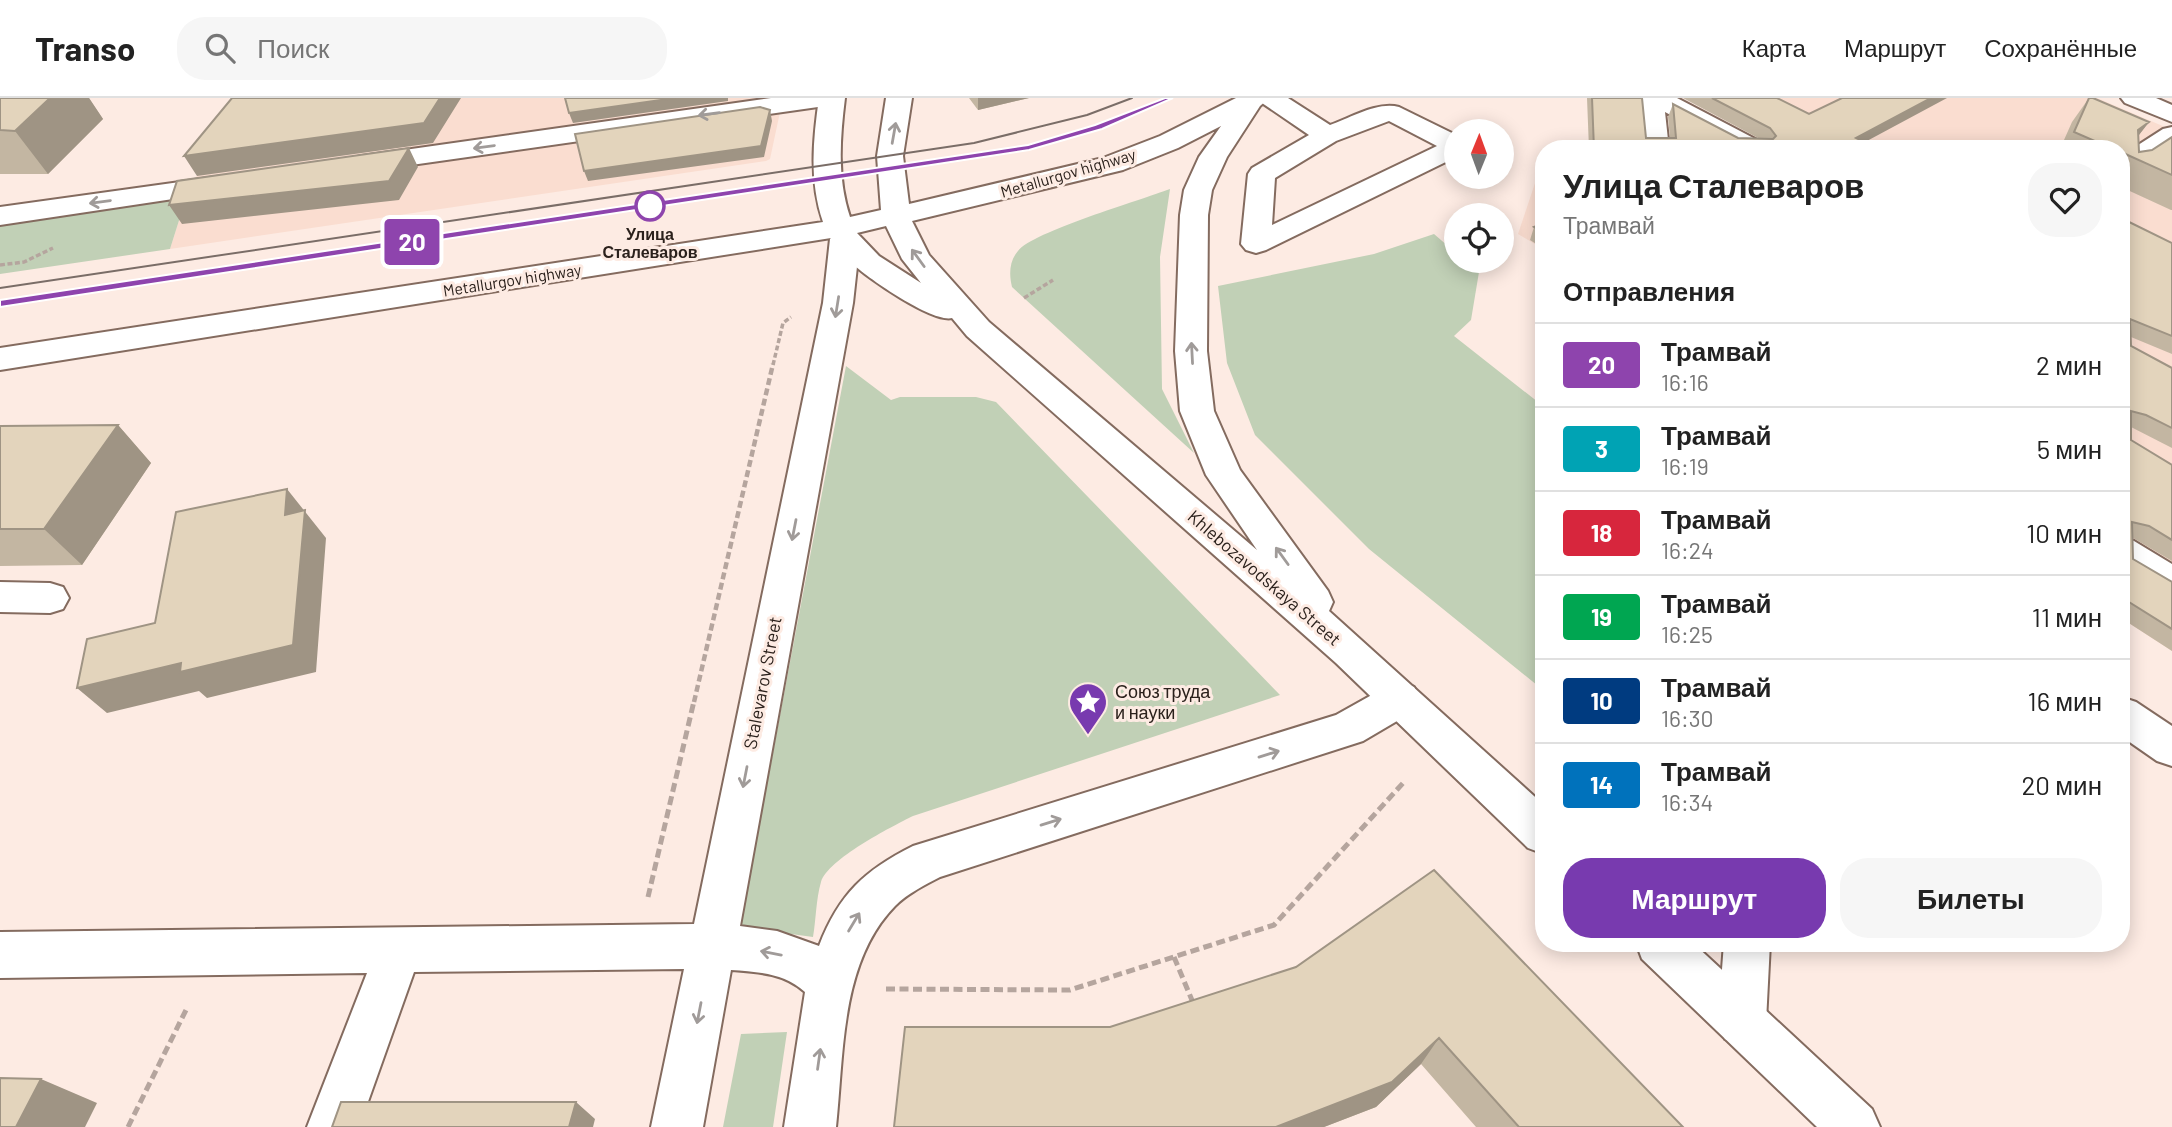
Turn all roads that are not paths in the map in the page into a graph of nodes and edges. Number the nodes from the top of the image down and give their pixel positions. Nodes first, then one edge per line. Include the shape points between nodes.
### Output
1 (825, 98) edge
2 (832, 98) edge
3 (900, 98) edge
4 (1650, 98) edge
5 (1658, 98) edge
6 (1259, 99) edge
7 (1327, 135) junction
8 (2172, 135) edge
9 (1444, 140) edge
10 (1655, 140) edge
11 (1737, 140) edge
12 (1444, 152) edge
13 (192, 161) edge
14 (2130, 163) edge
15 (333, 169) edge
16 (250, 180) edge
17 (167, 192) junction
18 (0, 216) edge
19 (896, 216) junction
20 (842, 234) junction
21 (978, 329) junction
22 (0, 359) edge
23 (2130, 556) edge
24 (2172, 582) edge
25 (0, 597) edge
26 (50, 598) dead end
27 (1350, 652) junction
28 (1400, 699) junction
29 (2130, 720) edge
30 (2172, 748) edge
31 (1535, 826) edge
32 (692, 947) junction
33 (399, 950) junction
34 (1669, 952) edge
35 (1746, 952) edge
36 (0, 955) edge
37 (830, 986) junction
38 (1742, 1021) junction
39 (333, 1127) edge
40 (677, 1127) edge
41 (810, 1127) edge
42 (1854, 1127) edge

1 -> 15 main road
2 - 20 main road, Stalevarov Street via 826,165
19 -> 3 main road via 890,156
4 - 10 main road
5 - 11 main road
6 - 7 main road
6 - 19 main road, Metallurgov highway via 1113,164
27 -> 6 main road via 1224,475 1197,411 1191,351 1198,190 1213,157
7 - 9 main road via 1390,112
7 - 12 main road via 1262,174 1256,244
8 - 14 main road
13 - 17 main road
16 - 17 main road
17 -> 18 main road
19 - 20 main road, Metallurgov highway
21 -> 19 main road, Khlebozavodskaya Street via 917,259
20 - 21 main road, Khlebozavodskaya Street via 862,257
20 - 22 main road, Metallurgov highway
20 -> 32 main road, Stalevarov Street via 838,303
21 - 27 main road, Khlebozavodskaya Street
23 - 24 main road
25 - 26 main road
27 - 28 main road, Khlebozavodskaya Street
28 - 31 main road, Khlebozavodskaya Street
37 -> 28 main road via 860,912 878,891 929,860 1348,729
29 - 30 main road
32 - 33 main road
37 -> 32 main road via 796,958 768,951
32 -> 40 main road, Stalevarov Street
33 - 36 main road
33 - 39 main road
34 - 38 main road
35 - 38 main road
41 -> 37 main road
38 - 42 main road

